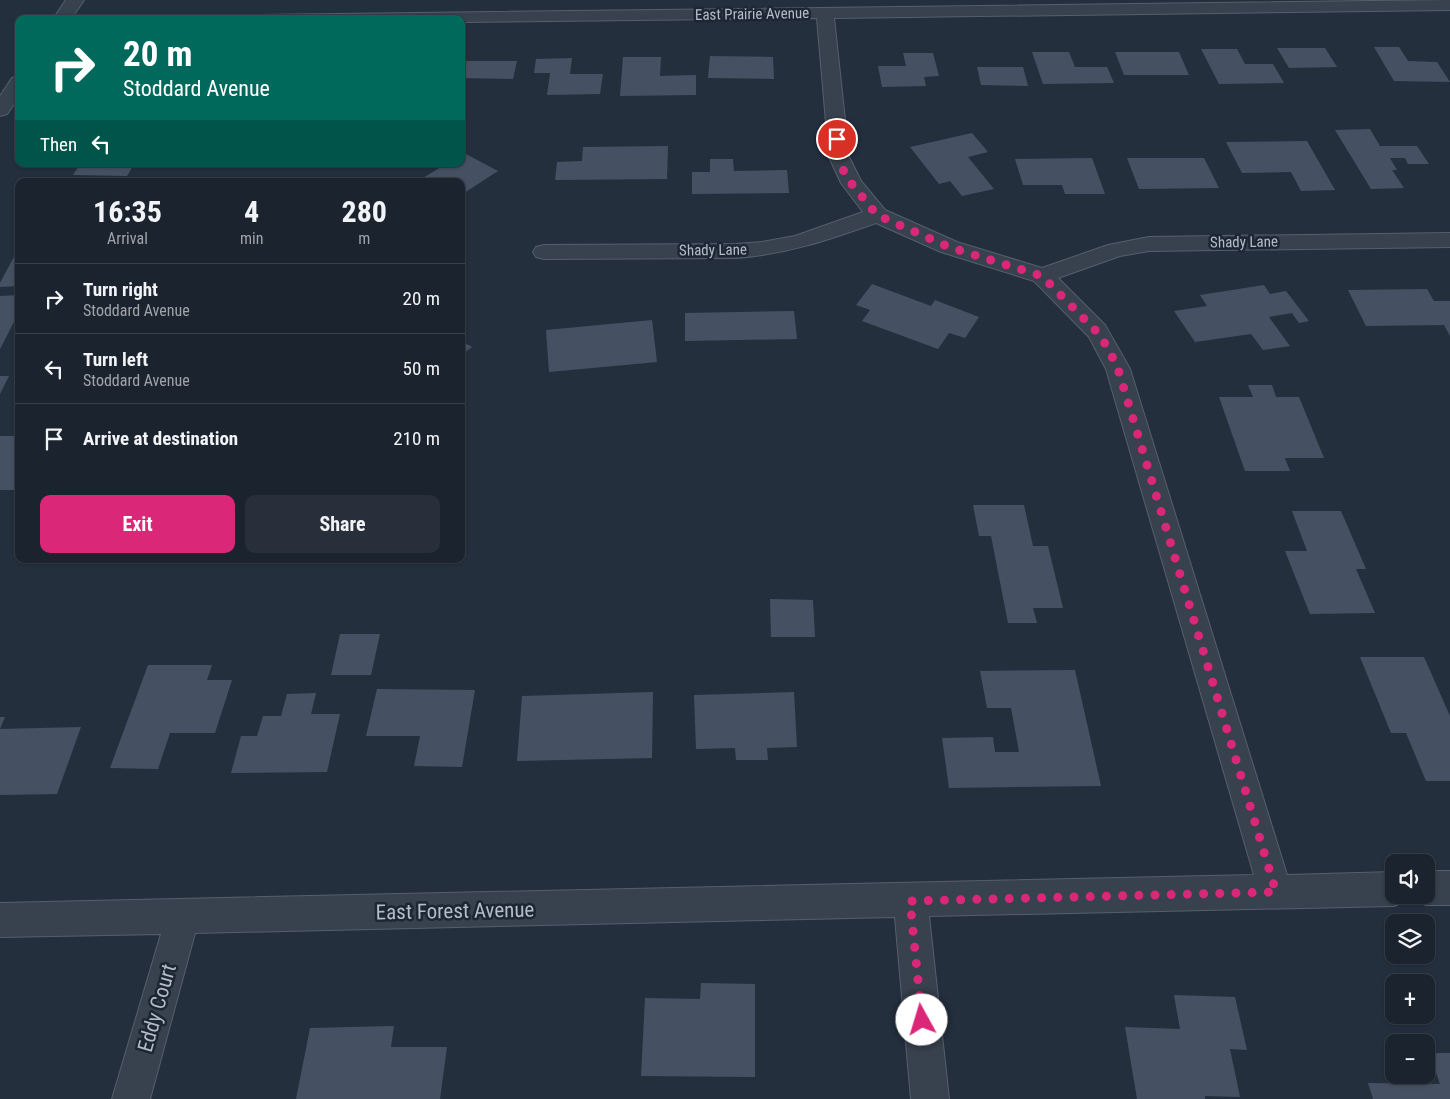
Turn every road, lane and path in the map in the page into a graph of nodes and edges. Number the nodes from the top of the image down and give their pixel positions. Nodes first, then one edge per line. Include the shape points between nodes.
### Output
1 (74, 0) edge
2 (1450, 5) edge
3 (824, 13) junction
4 (65, 15) edge
5 (465, 17) edge
6 (15, 88) edge
7 (0, 110) edge
8 (877, 215) junction
9 (1450, 240) edge
10 (544, 252) dead end
11 (1042, 276) junction
12 (1435, 888) edge
13 (1450, 888) edge
14 (1385, 889) edge
15 (1276, 892) junction
16 (910, 901) junction
17 (183, 916) junction
18 (0, 920) edge
19 (131, 1099) edge
20 (930, 1099) edge

1 - 4 street
2 - 3 street, East Prairie Avenue
3 - 5 street, East Prairie Avenue
3 - 8 street via 839,157 851,183
6 - 7 street
8 - 10 street, Shady Lane via 799,242 762,249
8 - 11 street via 949,247
9 - 11 street, Shady Lane via 1149,244 1116,250
11 - 15 street via 1097,332 1118,369
12 - 13 street
14 - 15 street
15 - 16 street, East Forest Avenue
16 - 17 street, East Forest Avenue
16 - 20 street
17 - 18 street, East Forest Avenue
17 - 19 street, Eddy Court

